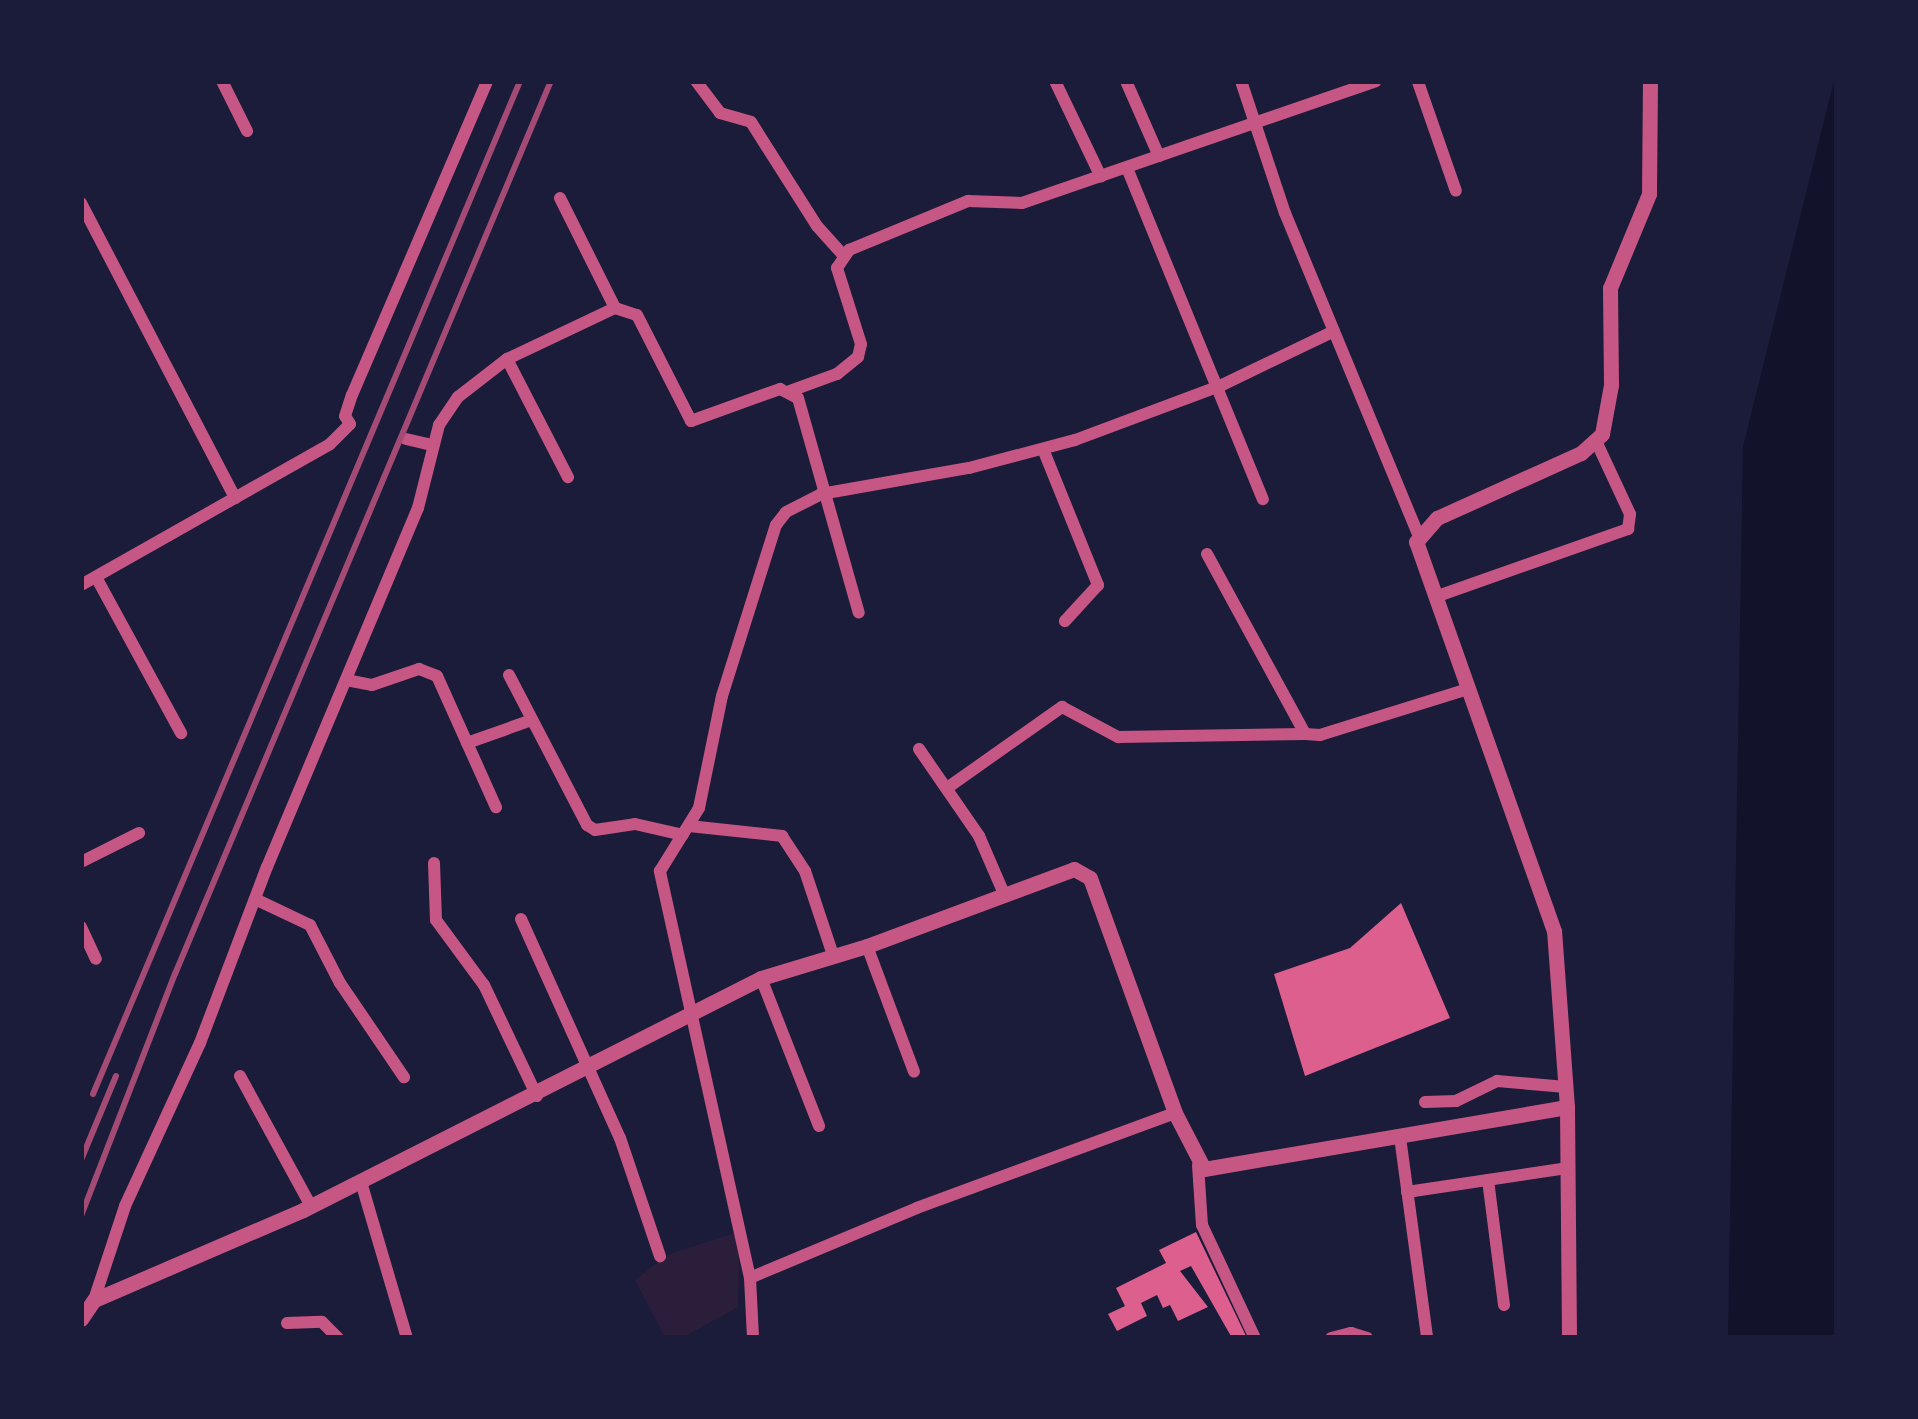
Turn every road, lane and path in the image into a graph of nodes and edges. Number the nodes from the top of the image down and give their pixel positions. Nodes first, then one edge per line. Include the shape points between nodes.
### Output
1 (222, 81) edge
2 (488, 81) edge
3 (696, 81) edge
4 (1055, 81) edge
5 (1126, 81) edge
6 (1241, 81) edge
7 (1376, 81) edge
8 (1432, 81) edge
9 (1650, 81) edge
10 (1417, 82) edge
11 (1254, 120) junction
12 (247, 131) dead end
13 (1159, 156) junction
14 (1127, 168) junction
15 (1101, 177) junction
16 (1456, 190) dead end
17 (560, 198) dead end
18 (81, 202) edge
19 (843, 255) junction
20 (615, 308) junction
21 (1334, 331) junction
22 (507, 359) junction
23 (1217, 387) junction
24 (790, 391) junction
25 (406, 439) dead end
26 (1596, 441) junction
27 (431, 445) junction
28 (1043, 449) junction
29 (568, 477) dead end
30 (821, 494) junction
31 (235, 498) junction
32 (1263, 499) dead end
33 (1418, 534) junction
34 (1207, 554) dead end
35 (86, 578) edge
36 (1435, 597) junction
37 (859, 613) dead end
38 (1065, 621) dead end
39 (509, 675) dead end
40 (346, 680) junction
41 (1468, 689) junction
42 (532, 720) junction
43 (181, 733) dead end
44 (1305, 734) junction
45 (467, 743) junction
46 (919, 749) dead end
47 (947, 788) junction
48 (496, 807) dead end
49 (686, 830) junction
50 (139, 833) dead end
51 (81, 862) edge
52 (434, 863) dead end
53 (1005, 896) junction
54 (255, 899) junction
55 (521, 919) dead end
56 (81, 927) edge
57 (867, 946) junction
58 (833, 955) junction
59 (96, 959) dead end
60 (761, 978) junction
61 (694, 1015) junction
62 (588, 1070) junction
63 (914, 1072) dead end
64 (240, 1076) dead end
65 (404, 1077) dead end
66 (1566, 1088) junction
67 (537, 1096) junction
68 (1425, 1102) dead end
69 (1567, 1107) junction
70 (1175, 1113) junction
71 (819, 1126) dead end
72 (1400, 1137) junction
73 (1198, 1165) junction
74 (1568, 1168) junction
75 (1488, 1180) junction
76 (361, 1182) junction
77 (1407, 1192) junction
78 (311, 1206) junction
79 (660, 1256) dead end
80 (750, 1278) junction
81 (94, 1300) junction
82 (1504, 1305) dead end
83 (81, 1319) edge
84 (287, 1323) dead end
85 (338, 1338) edge
86 (407, 1338) edge
87 (753, 1338) edge
88 (1255, 1338) edge
89 (1330, 1338) edge
90 (1366, 1338) edge
91 (1427, 1338) edge
92 (1569, 1338) edge

1 - 12 street
2 - 31 street via 352,395 344,416 352,425
3 - 19 street via 720,113 753,124
4 - 15 street
5 - 13 street
6 - 11 street
7 - 11 street
8 - 10 street
9 - 26 street via 1649,194 1610,288 1609,417
10 - 16 street
11 - 13 street
11 - 21 street
13 - 14 street
14 - 15 street
14 - 23 street
15 - 19 street via 1022,203 968,201
17 - 20 street
18 - 31 street
19 - 24 street via 837,268 858,357
20 - 22 street
20 - 24 street via 637,315 691,421
21 - 23 street
21 - 33 street
22 - 27 street via 458,397
22 - 29 street
23 - 28 street
23 - 32 street
24 - 30 street
25 - 27 street
26 - 33 street
26 - 36 street via 1630,514 1628,529
27 - 40 street via 425,490
28 - 30 street
28 - 38 street via 1098,585
30 - 37 street
30 - 49 street via 776,524
31 - 35 street
33 - 36 street
34 - 44 street
35 - 43 street
36 - 41 street
39 - 42 street
40 - 45 street via 372,685 430,671
40 - 54 street
41 - 44 street
41 - 66 street via 1551,919
42 - 45 street
42 - 49 street via 591,829
44 - 47 street via 1118,736 1062,707
45 - 48 street
46 - 47 street
47 - 53 street
49 - 58 street via 787,841
49 - 61 street via 660,877
50 - 51 street
52 - 67 street via 436,920 484,985
53 - 57 street
53 - 70 street via 1074,869 1087,873
54 - 65 street via 310,925
54 - 81 street
55 - 62 street
56 - 59 street
57 - 58 street
57 - 63 street
58 - 60 street
60 - 61 street
60 - 71 street
61 - 62 street
61 - 80 street
62 - 67 street
62 - 79 street
64 - 78 street
66 - 68 street via 1497,1081 1456,1101
66 - 69 street
67 - 76 street
69 - 72 street
69 - 74 street
70 - 73 street
70 - 80 street
72 - 73 street via 1219,1169
72 - 77 street
73 - 88 street via 1202,1225
74 - 75 street
74 - 92 street
75 - 77 street
75 - 82 street
76 - 78 street
76 - 86 street
77 - 91 street
78 - 81 street
80 - 87 street
81 - 83 street
84 - 85 street via 322,1322
89 - 90 street

